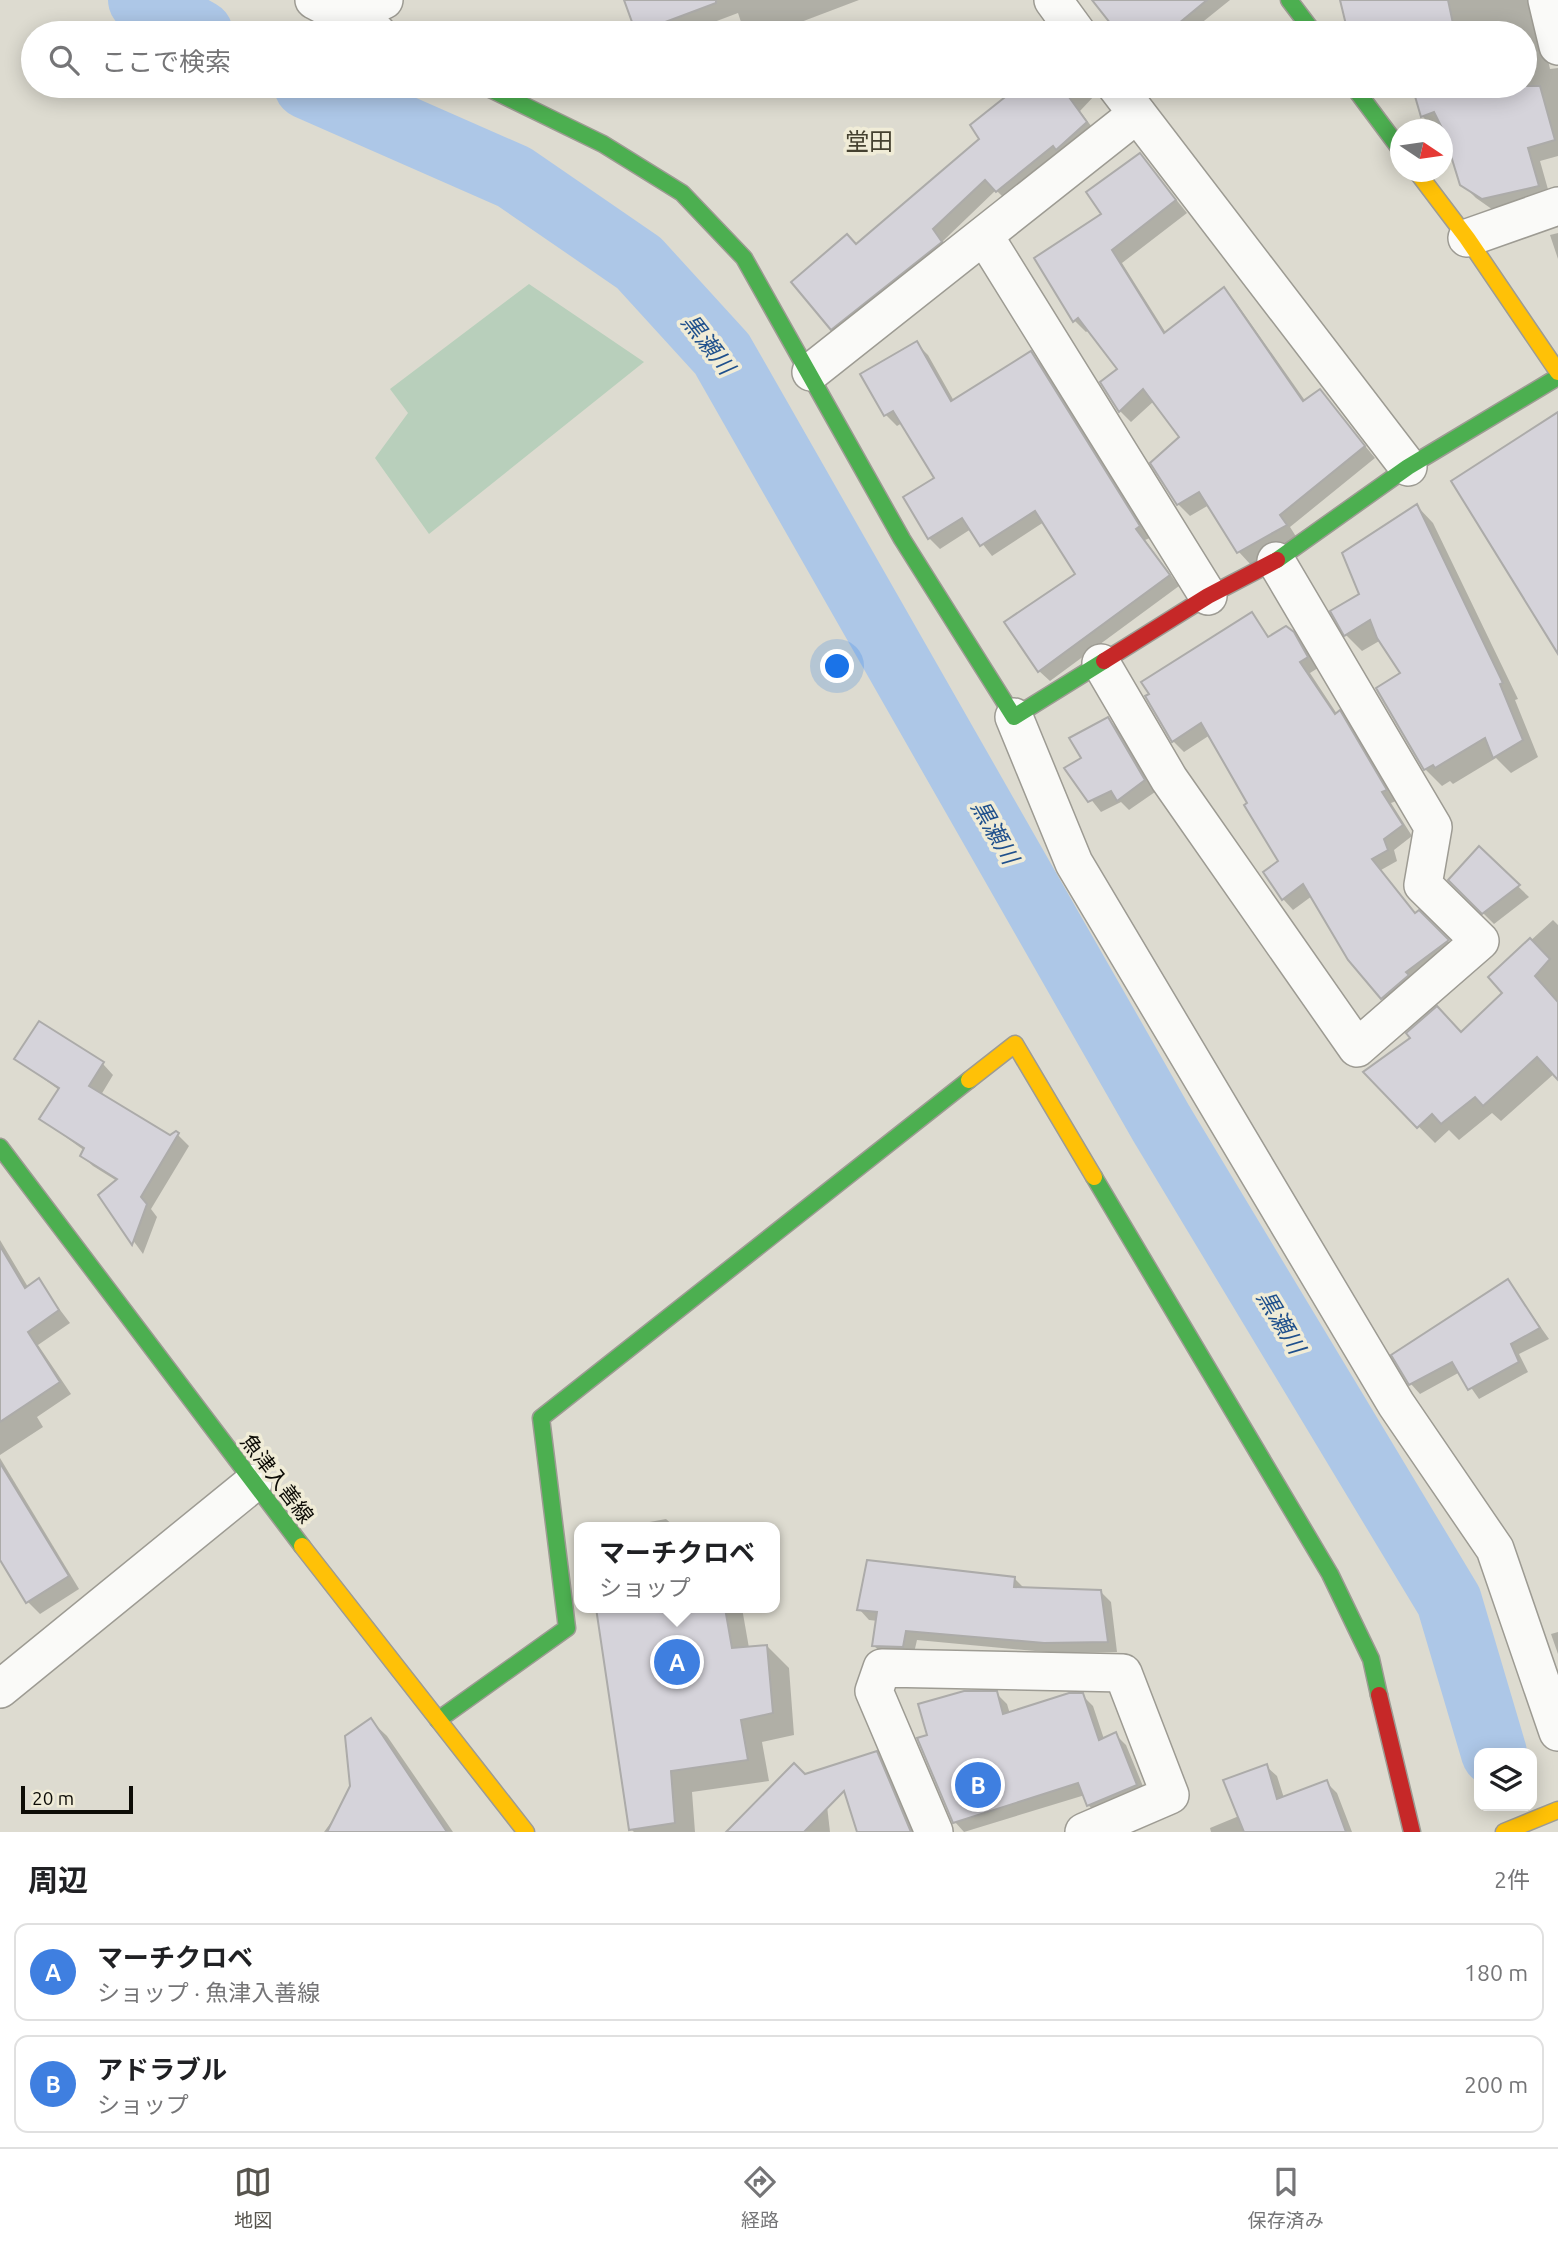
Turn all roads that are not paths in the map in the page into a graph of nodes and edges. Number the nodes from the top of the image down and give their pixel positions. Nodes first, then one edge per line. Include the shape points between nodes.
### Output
1 (314, 0) edge
2 (384, 0) edge
3 (1053, 0) edge
4 (1289, 0) edge
5 (1547, 0) edge
6 (352, 21) edge
7 (365, 21) edge
8 (1068, 21) edge
9 (1305, 21) edge
10 (1558, 46) edge
11 (509, 98) edge
12 (1362, 98) edge
13 (1127, 100) edge
14 (1390, 135) edge
15 (1425, 182) edge
16 (1558, 206) edge
17 (985, 237) junction
18 (1467, 238) junction
19 (811, 372) junction
20 (1558, 375) edge
21 (1408, 467) junction
22 (1276, 561) junction
23 (1208, 596) junction
24 (1101, 663) junction
25 (1014, 717) junction
26 (0, 1147) edge
27 (253, 1483) junction
28 (0, 1689) edge
29 (438, 1720) junction
30 (1558, 1732) edge
31 (1558, 1810) edge
32 (526, 1832) edge
33 (934, 1832) edge
34 (1084, 1832) edge
35 (1412, 1832) edge
36 (1504, 1832) edge

1 - 6 street
2 - 7 street
3 - 8 street
4 - 9 street
5 - 10 street
11 - 19 street via 603,144 682,193 744,258
12 - 14 street
13 - 17 street
13 - 21 street
15 - 18 street
16 - 18 street
17 - 19 street
17 - 23 street
18 - 20 street
19 - 25 street via 902,539
20 - 21 street
21 - 22 street
22 - 23 street
22 - 24 street via 1433,827 1423,885 1480,941 1357,1048 1168,779
23 - 24 street
24 - 25 street
25 - 30 street via 1074,863 1396,1405 1495,1549
26 - 27 street, 魚津入善線
27 - 28 street
27 - 29 street, 魚津入善線
29 - 32 street, 魚津入善線
29 - 35 street via 567,1628 541,1418 1015,1044 1330,1574 1371,1659
31 - 36 street
33 - 34 street via 874,1691 882,1668 1123,1673 1170,1795

